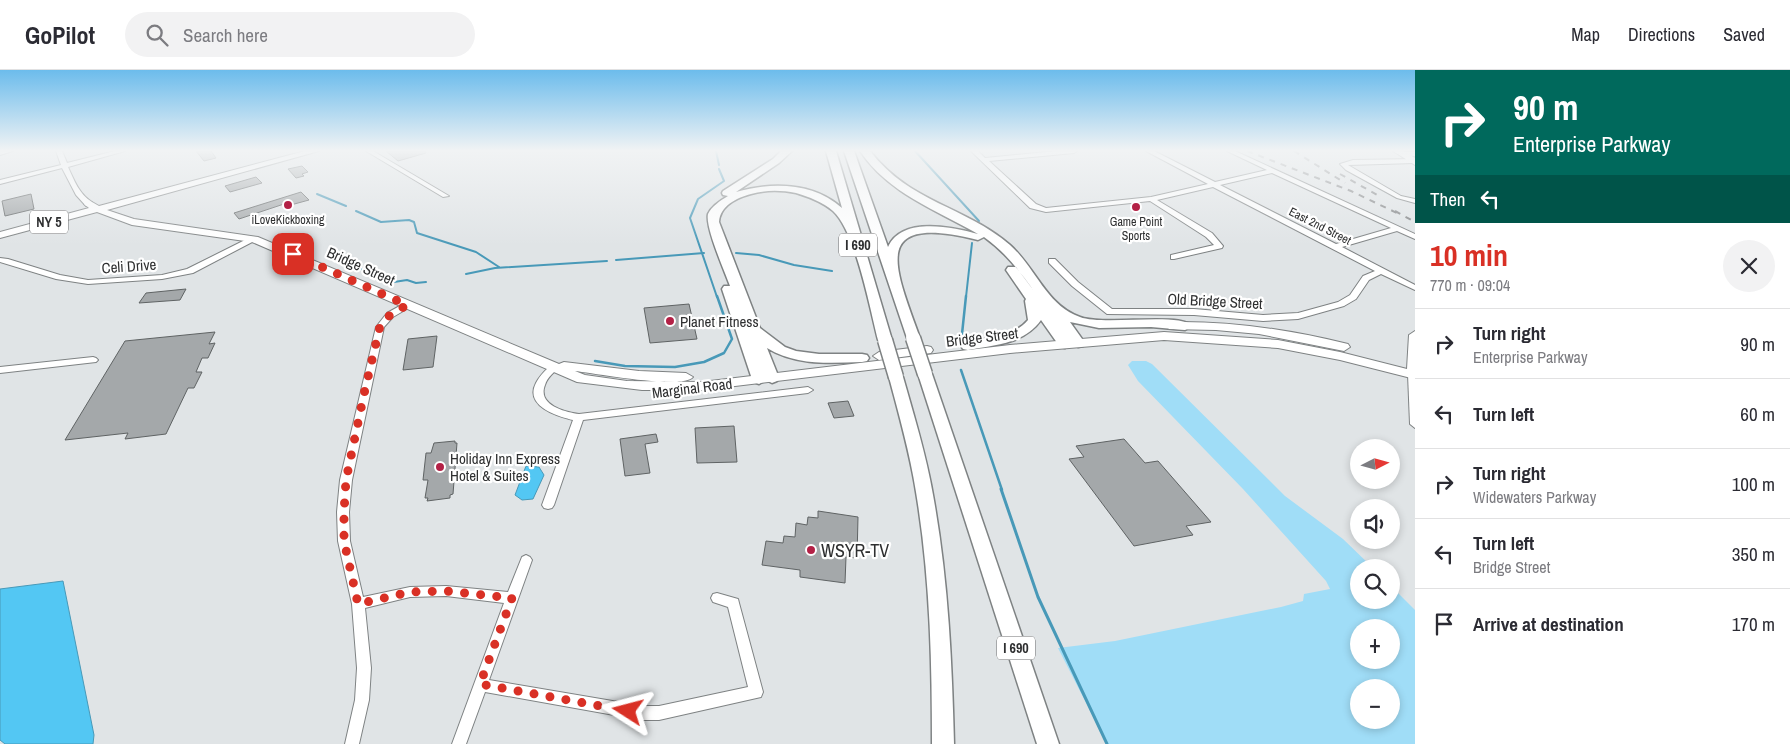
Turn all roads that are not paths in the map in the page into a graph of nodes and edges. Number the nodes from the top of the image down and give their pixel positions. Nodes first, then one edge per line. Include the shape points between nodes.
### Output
1 (73, 182) edge
2 (179, 182) edge
3 (190, 182) edge
4 (422, 182) edge
5 (744, 182) edge
6 (840, 182) edge
7 (860, 182) edge
8 (895, 182) edge
9 (1007, 182) edge
10 (1209, 182) edge
11 (1225, 182) edge
12 (1297, 182) edge
13 (1376, 182) edge
14 (1214, 185) junction
15 (445, 196) dead end
16 (1150, 199) junction
17 (1411, 201) edge
18 (93, 207) junction
19 (0, 228) edge
20 (1397, 229) junction
21 (0, 235) edge
22 (1415, 237) edge
23 (254, 239) junction
24 (858, 244) junction
25 (1334, 247) junction
26 (1174, 257) dead end
27 (0, 260) edge
28 (1052, 261) dead end
29 (1381, 271) junction
30 (893, 278) junction
31 (1415, 288) edge
32 (1029, 295) junction
33 (1044, 297) junction
34 (407, 305) junction
35 (752, 324) junction
36 (1185, 326) junction
37 (1415, 337) edge
38 (1068, 339) junction
39 (968, 346) junction
40 (862, 358) junction
41 (93, 360) dead end
42 (555, 366) junction
43 (0, 370) edge
44 (1414, 370) edge
45 (764, 374) junction
46 (808, 390) dead end
47 (579, 417) junction
48 (1415, 424) edge
49 (548, 504) dead end
50 (526, 560) dead end
51 (512, 598) junction
52 (718, 598) dead end
53 (358, 604) junction
54 (480, 684) junction
55 (352, 744) edge
56 (459, 744) edge
57 (943, 744) edge
58 (1048, 744) edge

1 - 18 street via 83,202
2 - 18 main road, NY 5
3 - 18 main road, NY 5
4 - 15 street
5 - 45 highway via 714,202 704,218
6 - 24 highway, I 690
7 - 30 highway, I 690
8 - 33 highway via 1002,244
9 - 16 street via 1038,209
10 - 14 street, East 2nd Street
11 - 14 street
12 - 20 street
13 - 17 street
14 - 16 street
14 - 25 street, East 2nd Street
16 - 26 street via 1218,242 1219,246 1214,248
18 - 19 main road, NY 5
18 - 21 main road, NY 5
18 - 23 main road, Bridge Street via 151,226
20 - 22 street
20 - 25 street
23 - 27 street, Celi Drive via 190,272 162,277 88,282
23 - 34 main road, Bridge Street
24 - 35 highway via 838,210 809,194 766,189 726,200 714,213 714,222
24 - 57 highway, I 690, bridge via 917,456 932,550 941,640
25 - 29 street, East 2nd Street
28 - 29 street, Old Bridge Street via 1110,312 1194,312 1263,318 1298,316 1341,304 1353,297 1366,278
29 - 31 street, East 2nd Street
30 - 32 highway via 892,249 904,236 926,230 956,231 979,238 1000,252
30 - 58 highway, I 690, bridge
32 - 38 highway
32 - 39 highway via 1036,315 1029,328 1014,336
33 - 36 highway via 1059,312 1088,324
33 - 38 highway
34 - 42 main road, Bridge Street
34 - 53 street via 390,315 380,326 346,480 344,541
35 - 40 highway via 767,343 784,352 806,358
35 - 45 highway
36 - 38 main road, Bridge Street
36 - 44 main road, Bridge Street via 1308,339
37 - 44 main road
38 - 39 main road, Bridge Street
38 - 44 main road, Bridge Street via 1164,336 1248,340
38 - 45 main road, Bridge Street
39 - 40 main road, Bridge Street
40 - 45 main road, Bridge Street
41 - 43 street
42 - 45 main road, Bridge Street via 582,378 640,386 702,386
42 - 47 street via 539,388 543,403 560,414
44 - 48 street
46 - 47 street, Marginal Road
47 - 49 street
50 - 51 street
51 - 53 street via 446,591 410,592
51 - 54 street
52 - 54 street via 734,603 756,692 658,713 642,713
53 - 55 street via 364,668 362,700
54 - 56 street

